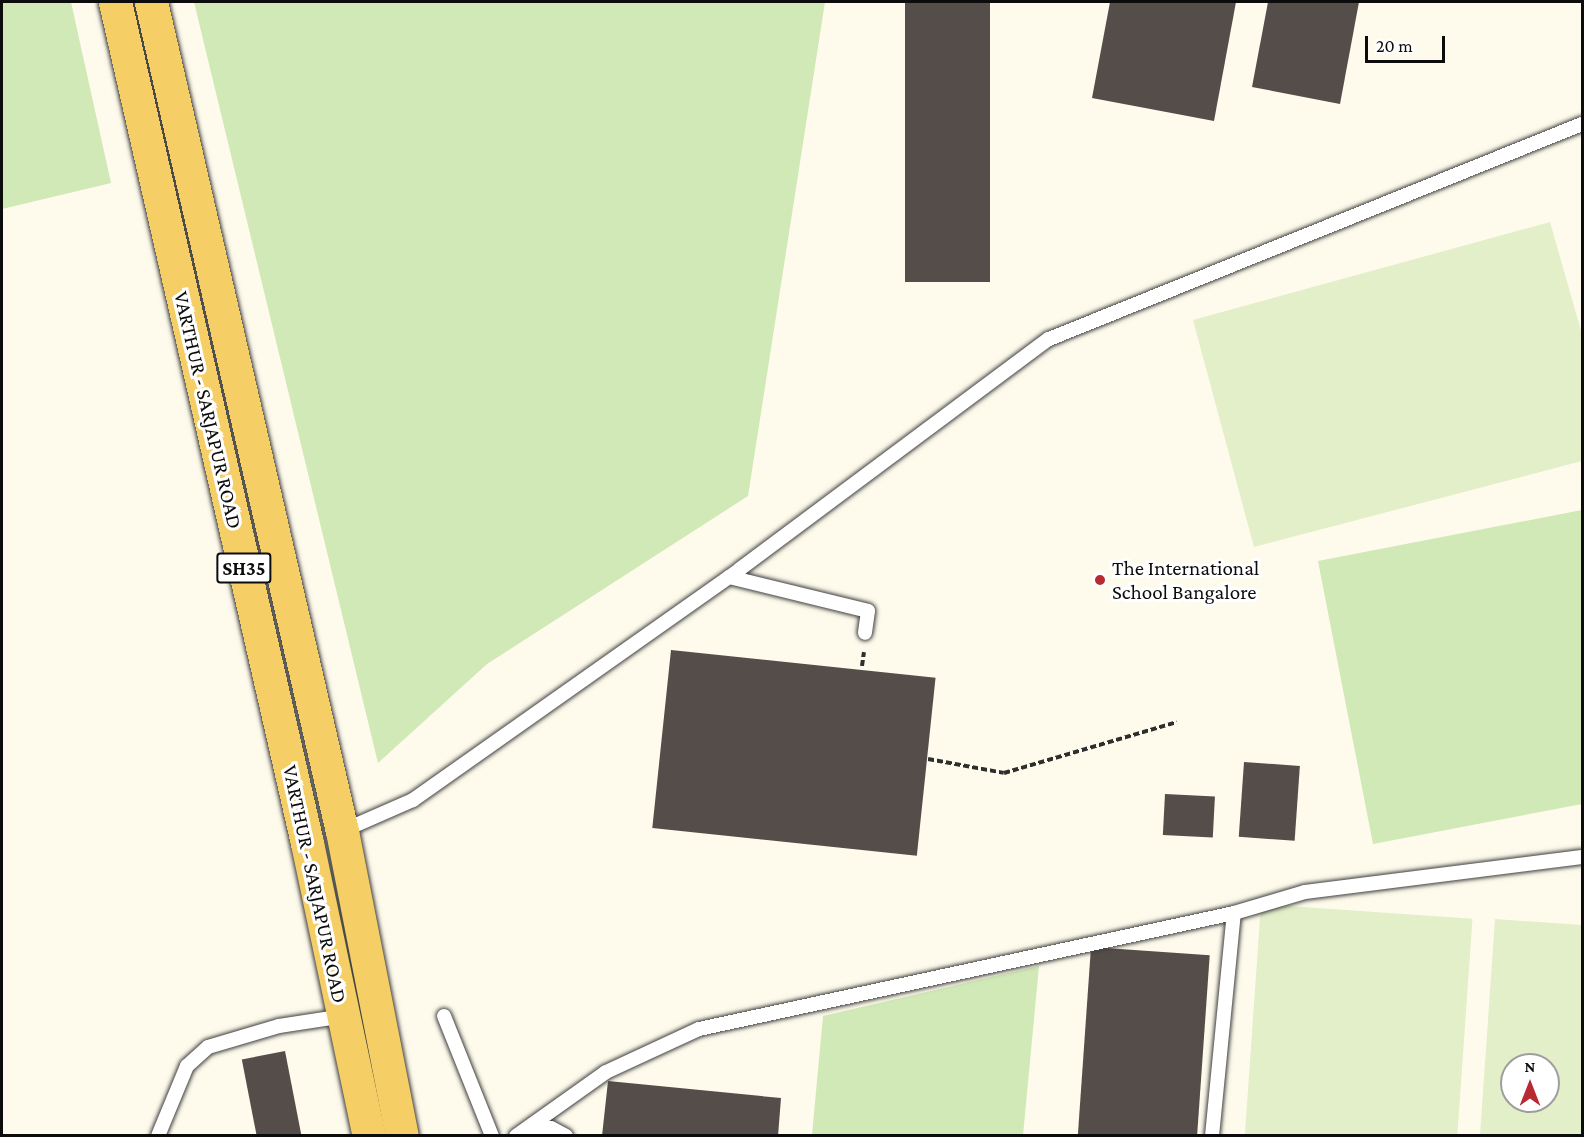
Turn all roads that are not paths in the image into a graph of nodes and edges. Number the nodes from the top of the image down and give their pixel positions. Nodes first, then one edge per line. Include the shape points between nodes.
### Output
1 (115, 2) edge
2 (151, 2) edge
3 (1582, 124) edge
4 (729, 577) junction
5 (865, 633) dead end
6 (342, 831) junction
7 (1582, 858) edge
8 (1234, 913) junction
9 (344, 1016) junction
10 (444, 1016) dead end
11 (158, 1136) edge
12 (369, 1136) edge
13 (402, 1136) edge
14 (492, 1136) edge
15 (566, 1136) edge
16 (1212, 1136) edge

1 - 9 main road, VARTHUR - SARJAPUR ROAD / SH35
2 - 6 main road, VARTHUR - SARJAPUR ROAD / SH35
3 - 4 lane via 1049,339
4 - 5 lane via 868,611
4 - 6 lane via 413,800
6 - 13 main road, VARTHUR - SARJAPUR ROAD / SH35
7 - 8 lane via 1305,892
8 - 15 lane via 699,1029 606,1072 516,1136 539,1127
8 - 16 lane
9 - 11 lane via 279,1026 208,1047 187,1066
9 - 12 main road, VARTHUR - SARJAPUR ROAD / SH35
10 - 14 lane

